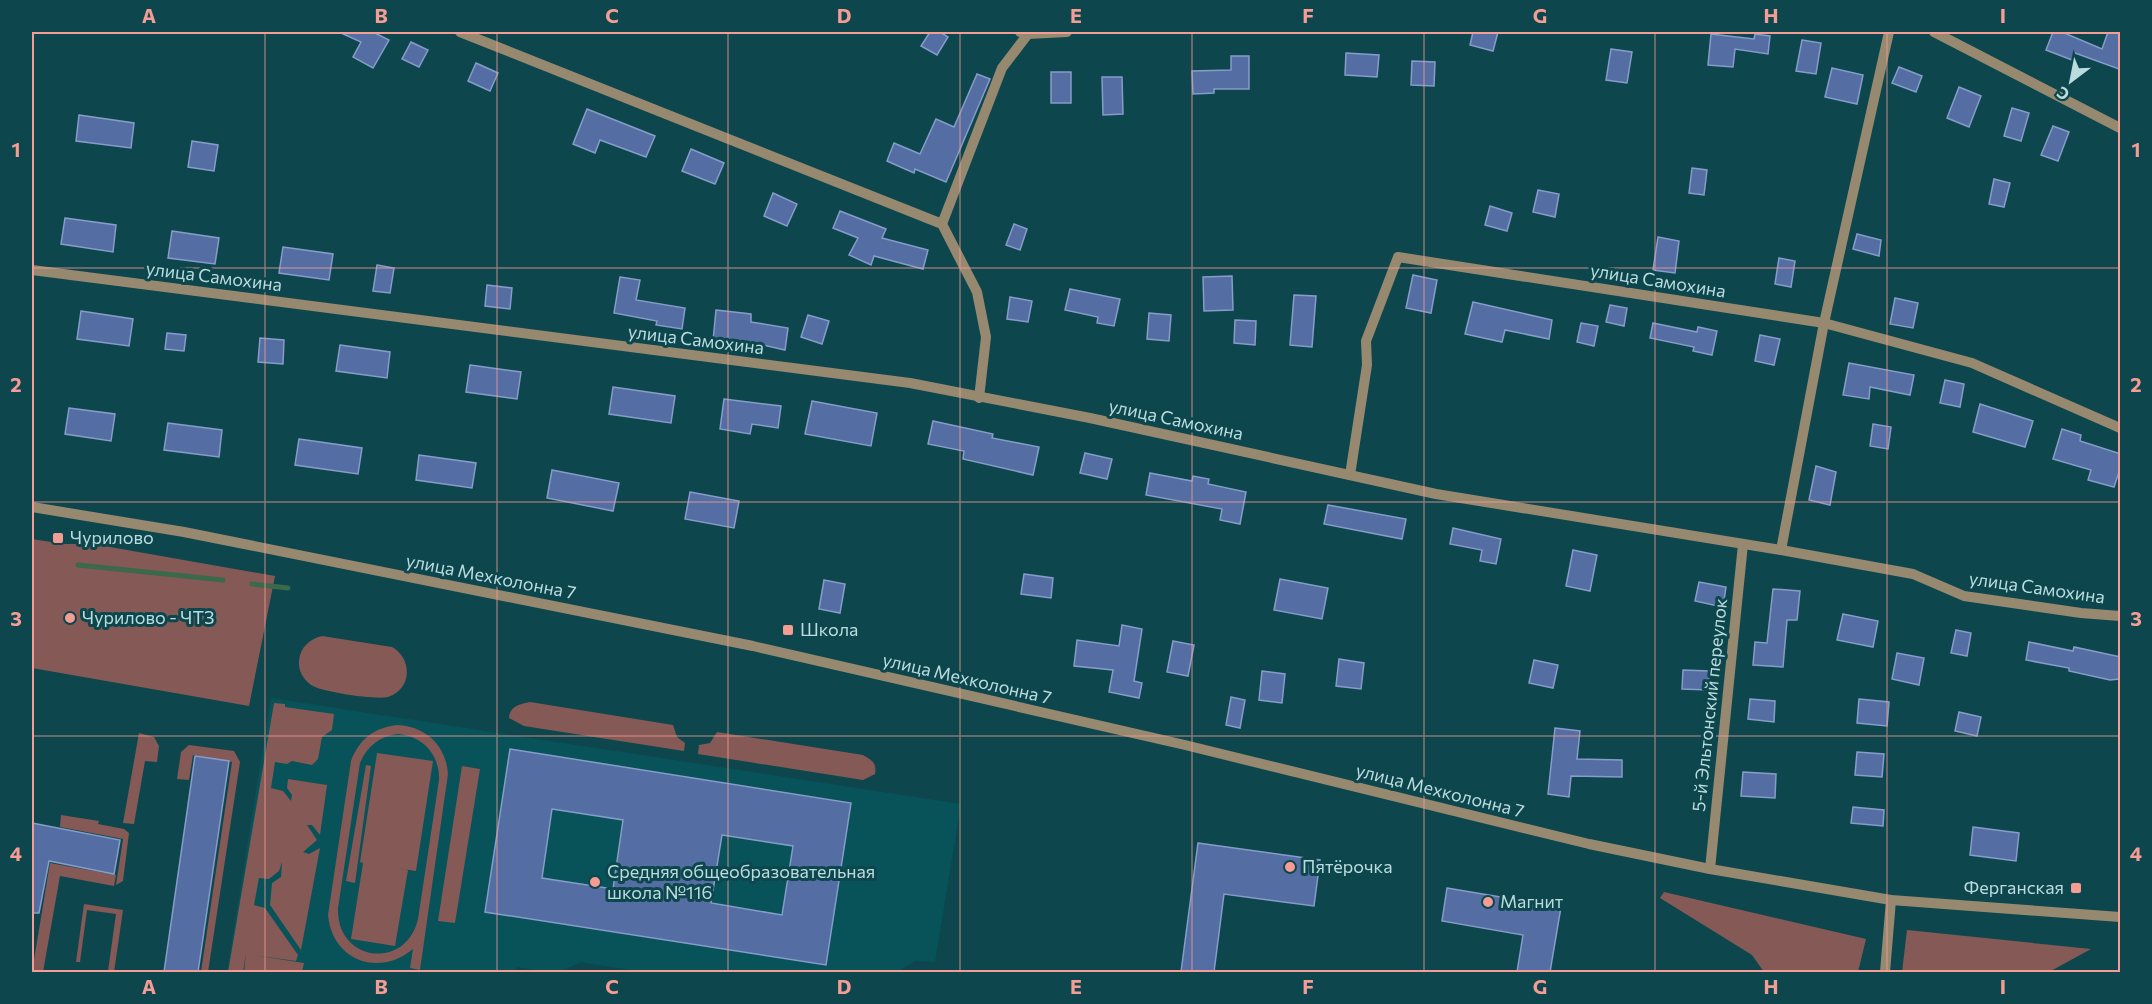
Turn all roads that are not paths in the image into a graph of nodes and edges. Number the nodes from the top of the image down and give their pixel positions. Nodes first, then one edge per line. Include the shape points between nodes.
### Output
1 (460, 32) edge
2 (1067, 32) edge
3 (1889, 32) edge
4 (1934, 32) edge
5 (1024, 33) edge
6 (2121, 128) edge
7 (942, 224) junction
8 (32, 270) edge
9 (1824, 323) junction
10 (979, 398) junction
11 (2121, 428) edge
12 (1350, 475) junction
13 (32, 507) edge
14 (1743, 544) junction
15 (1781, 550) junction
16 (2121, 616) edge
17 (1710, 869) junction
18 (1891, 900) junction
19 (2121, 917) edge
20 (1885, 972) edge

1 - 7 street
2 - 5 street
3 - 9 street
4 - 6 street
5 - 7 street via 1002,68
7 - 10 street via 977,292 986,337
8 - 10 street, улица Самохина via 910,383
9 - 11 street, улица Самохина via 1972,363
9 - 12 street, улица Самохина via 1398,257 1366,341 1367,365
9 - 15 street
10 - 12 street, улица Самохина
12 - 14 street, улица Самохина via 1436,494
13 - 17 street, улица Мехколонна 7 via 184,532 753,646 1185,745 1588,844
14 - 15 street, улица Самохина
14 - 17 street, 5-й Эльтонский переулок
15 - 16 street, улица Самохина via 1912,574 1964,596 2081,614
17 - 18 street, улица Мехколонна 7
18 - 19 street, улица Мехколонна 7
18 - 20 street

